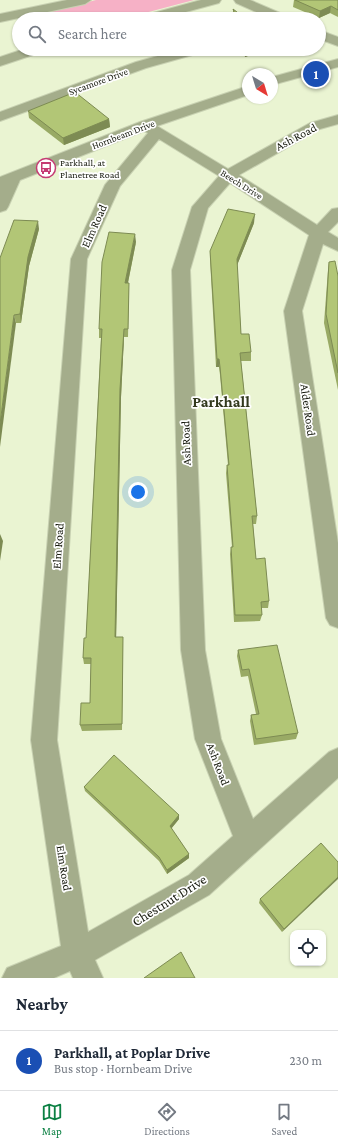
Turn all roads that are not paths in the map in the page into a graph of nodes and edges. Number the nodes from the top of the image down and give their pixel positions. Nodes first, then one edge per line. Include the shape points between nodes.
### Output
1 (85, 0) edge
2 (215, 0) edge
3 (240, 0) edge
4 (28, 12) edge
5 (171, 12) edge
6 (267, 12) edge
7 (12, 15) edge
8 (0, 18) edge
9 (326, 37) edge
10 (337, 41) edge
11 (17, 56) edge
12 (173, 56) edge
13 (0, 62) edge
14 (338, 63) edge
15 (278, 79) edge
16 (242, 92) edge
17 (0, 117) edge
18 (338, 119) edge
19 (151, 129) junction
20 (228, 175) junction
21 (6, 180) edge
22 (0, 207) edge
23 (338, 213) edge
24 (318, 233) junction
25 (338, 246) edge
26 (338, 618) edge
27 (338, 761) edge
28 (248, 840) junction
29 (82, 966) edge
30 (18, 978) edge

1 - 4 street
2 - 5 street
3 - 6 street
7 - 8 street
9 - 10 street
11 - 13 street
12 - 17 street, Sycamore Drive via 141,65
14 - 15 street
16 - 19 street, Hornbeam Drive
18 - 20 street, Ash Road via 315,126
19 - 20 street, Beech Drive
19 - 21 street, Hornbeam Drive
19 - 29 street, Elm Road via 113,185 79,259 44,740
20 - 24 street, Beech Drive
20 - 28 street, Ash Road via 200,207 181,270 181,278 193,650 208,739
21 - 22 street
23 - 24 street, Alder Road
24 - 25 street, Beech Drive
24 - 26 street, Alder Road via 293,311
27 - 28 street, Chestnut Drive
28 - 29 street, Chestnut Drive via 199,885
29 - 30 street, Chestnut Drive

